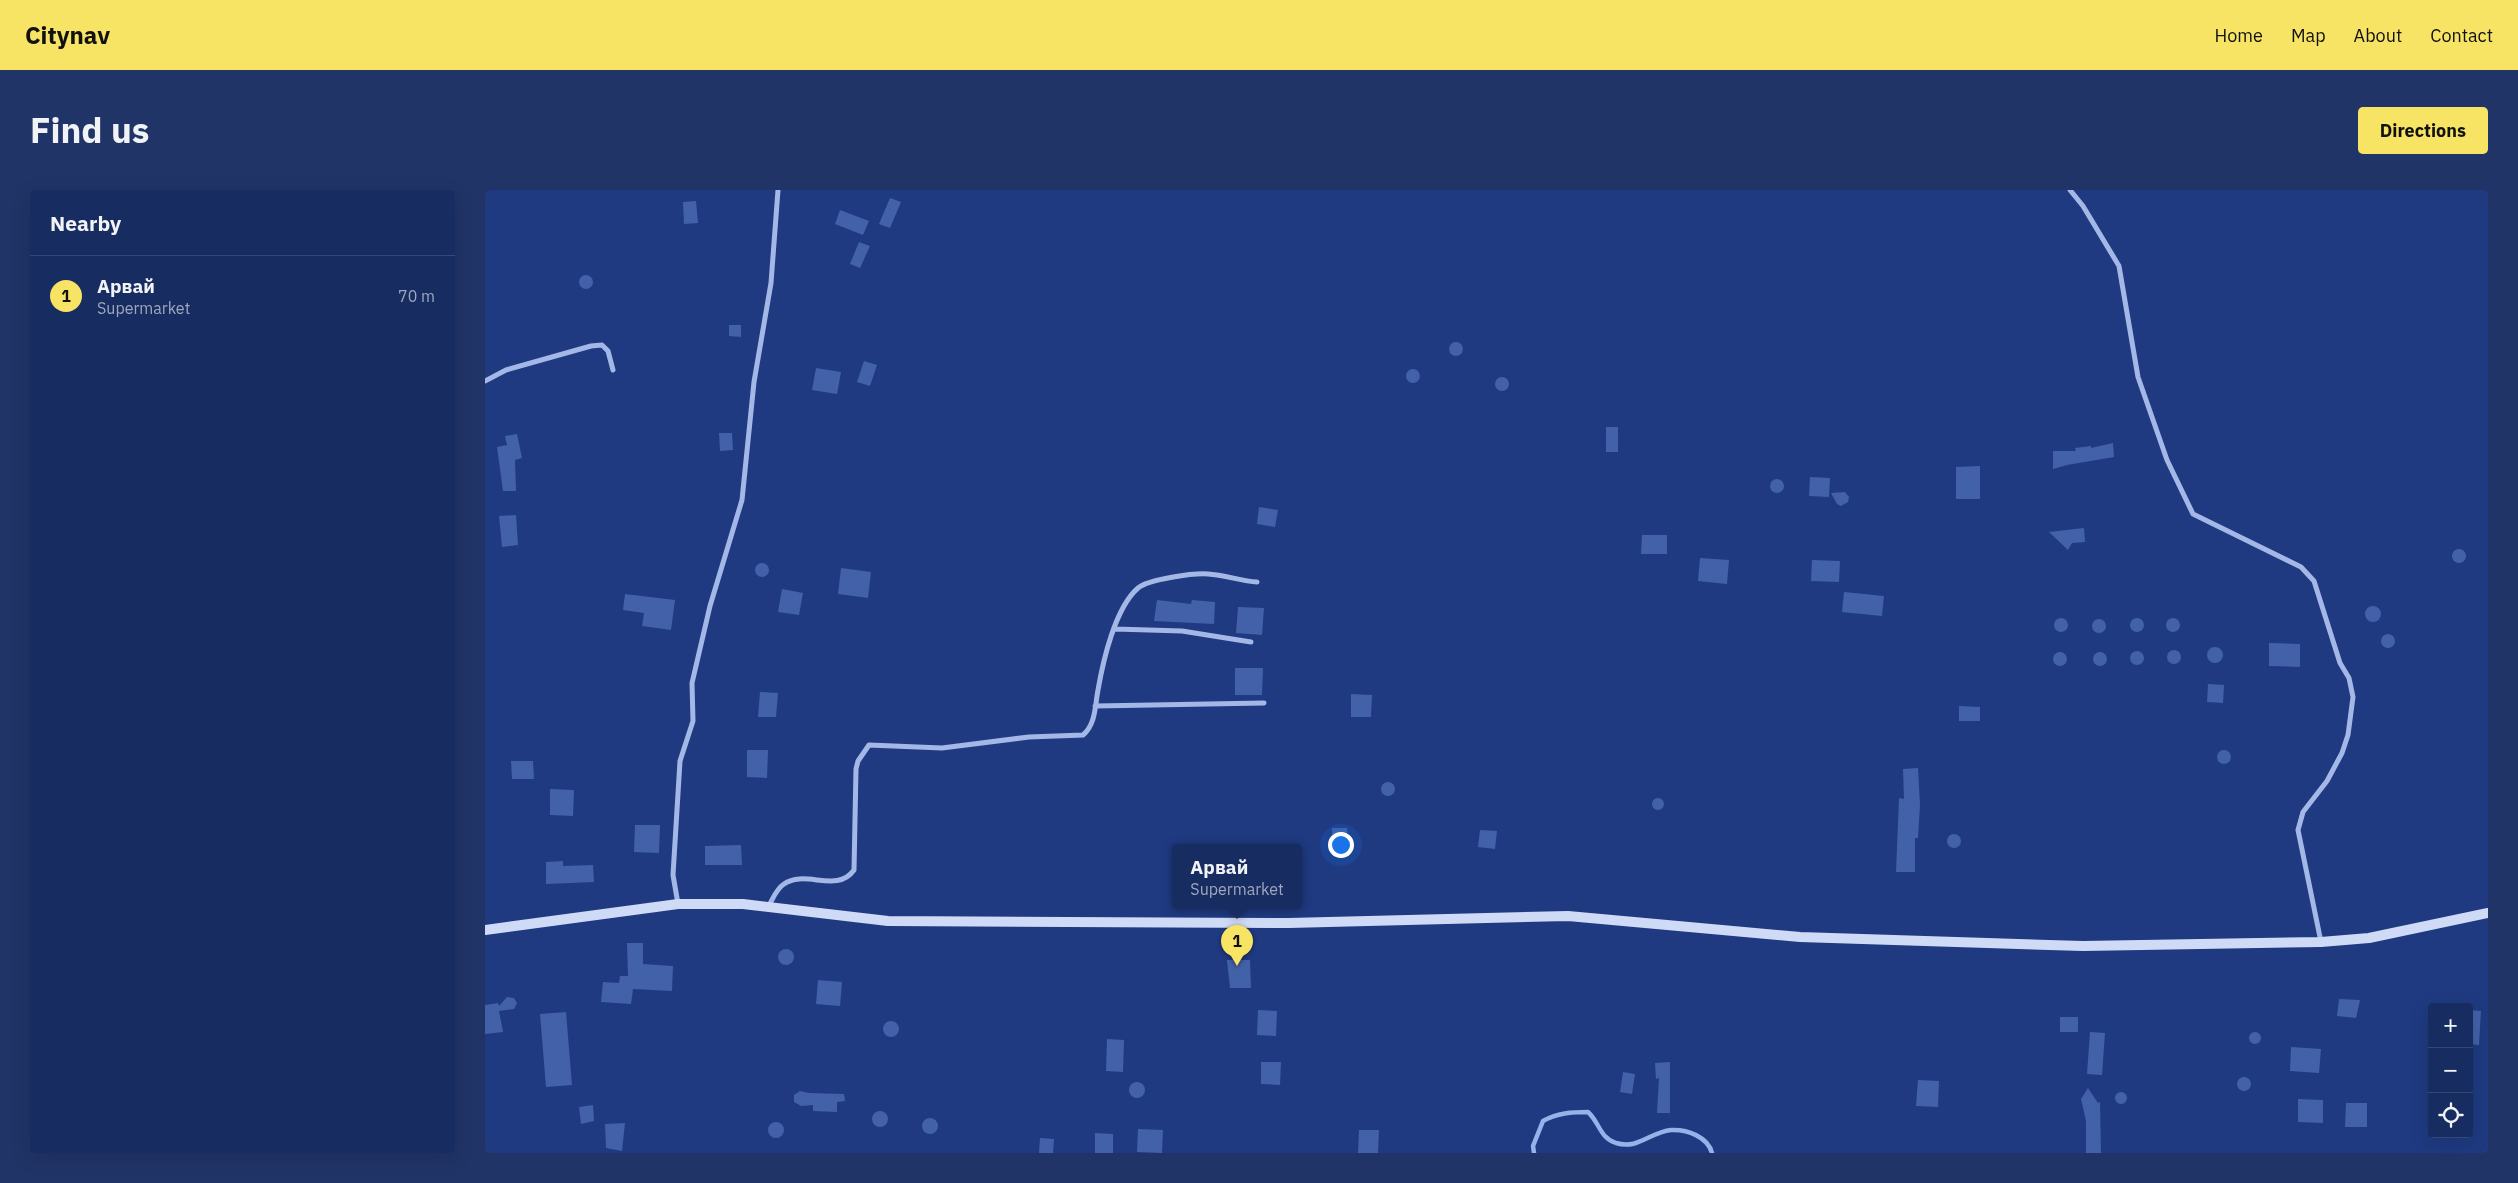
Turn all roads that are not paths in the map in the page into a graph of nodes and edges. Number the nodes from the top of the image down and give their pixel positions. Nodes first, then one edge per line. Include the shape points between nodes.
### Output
1 (778, 190) edge
2 (2070, 190) edge
3 (613, 370) dead end
4 (485, 381) edge
5 (1257, 582) dead end
6 (1115, 629) junction
7 (1251, 642) dead end
8 (1264, 703) dead end
9 (1095, 706) junction
10 (678, 904) junction
11 (768, 907) junction
12 (2488, 913) edge
13 (485, 930) edge
14 (2321, 942) junction

1 - 10 street via 771,283 754,382 741,500 692,683 693,721 680,761 673,875
2 - 14 street via 2119,266 2138,377 2167,460 2193,514 2301,567 2314,581 2349,678 2353,697 2342,753 2327,781 2303,812 2298,830
3 - 4 street via 608,351 602,345 506,370
5 - 6 street via 1208,574 1151,582 1139,588 1123,607
6 - 7 street via 1183,631
6 - 9 street via 1103,664
8 - 9 street
9 - 11 street via 1092,726 1083,736 1029,737 942,748 869,745 856,769 854,870 841,881 785,882
10 - 11 main road
10 - 13 main road
11 - 14 main road via 888,921 1289,923 1568,916 1810,937 2083,946
12 - 14 main road via 2369,938

